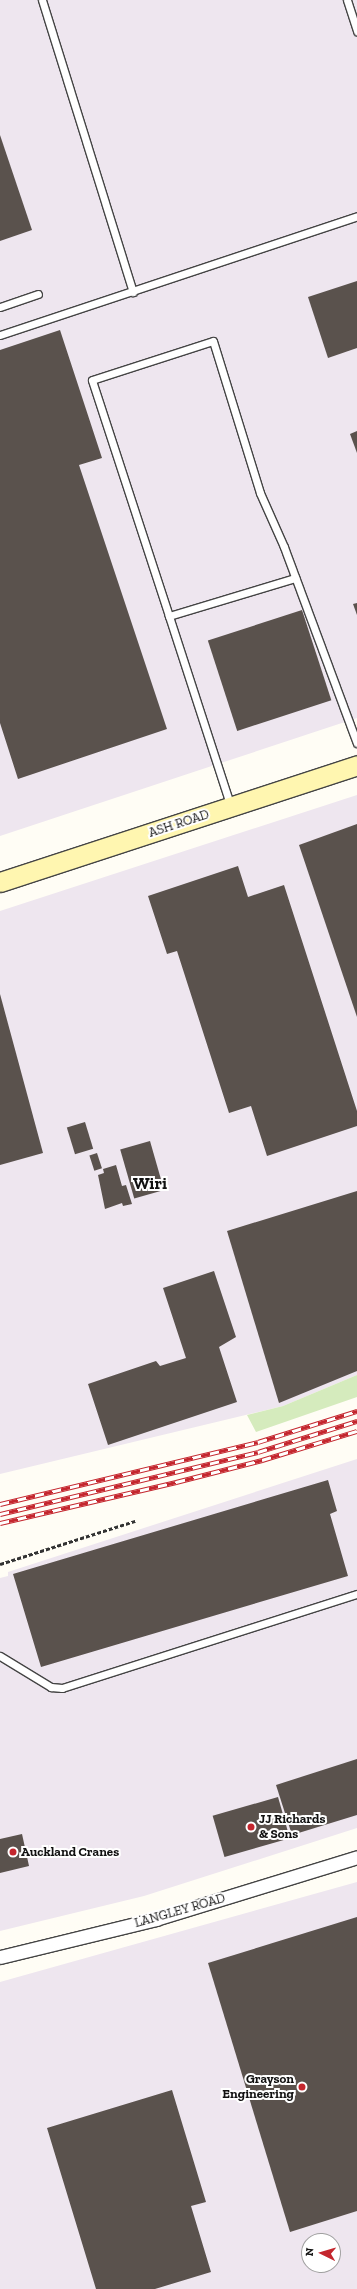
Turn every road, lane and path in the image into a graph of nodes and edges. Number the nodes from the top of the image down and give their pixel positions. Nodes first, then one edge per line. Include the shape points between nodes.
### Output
1 (42, 0) edge
2 (347, 0) edge
3 (357, 31) edge
4 (357, 216) edge
5 (133, 292) junction
6 (38, 294) dead end
7 (0, 307) edge
8 (0, 335) edge
9 (295, 578) junction
10 (169, 616) junction
11 (357, 742) edge
12 (357, 765) edge
13 (231, 807) junction
14 (0, 882) edge
15 (135, 1521) dead end
16 (0, 1564) edge
17 (357, 1594) edge
18 (0, 1656) edge
19 (357, 1857) edge
20 (0, 1956) edge

1 - 5 lane
2 - 3 lane
4 - 5 lane
5 - 8 lane
6 - 7 lane
9 - 10 lane
9 - 10 lane via 260,494 213,341 92,380
9 - 11 lane
10 - 13 lane
12 - 13 main road, ASH ROAD
13 - 14 main road, ASH ROAD
15 - 16 path
17 - 18 lane via 62,1688 51,1687
19 - 20 street, LANGLEY ROAD via 156,1918

